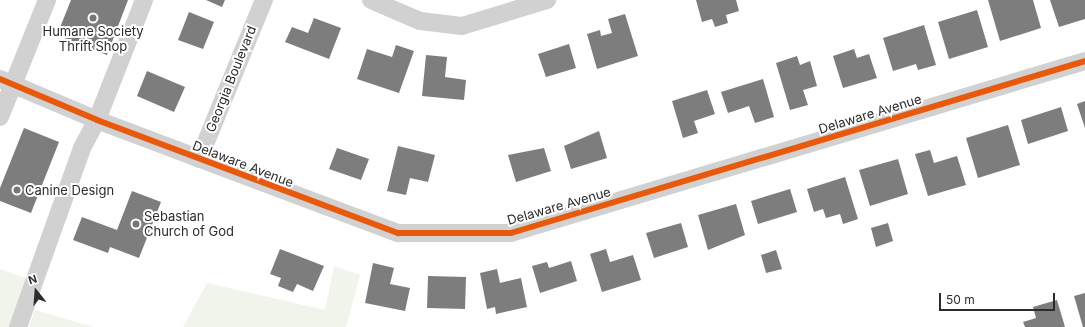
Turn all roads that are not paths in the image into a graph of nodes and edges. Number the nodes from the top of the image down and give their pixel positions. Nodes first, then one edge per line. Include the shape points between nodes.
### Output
1 (47, 0) edge
2 (144, 0) edge
3 (264, 0) edge
4 (371, 0) edge
5 (547, 0) edge
6 (1085, 60) edge
7 (6, 82) edge
8 (0, 117) edge
9 (97, 120) junction
10 (199, 159) junction
11 (18, 327) edge

1 - 7 street
2 - 9 street
3 - 10 street, Georgia Boulevard
4 - 5 street via 420,21 462,26
6 - 10 street, Delaware Avenue via 510,233 398,233
7 - 8 street
7 - 9 street, Delaware Avenue
9 - 10 street, Delaware Avenue
9 - 11 street via 82,148

